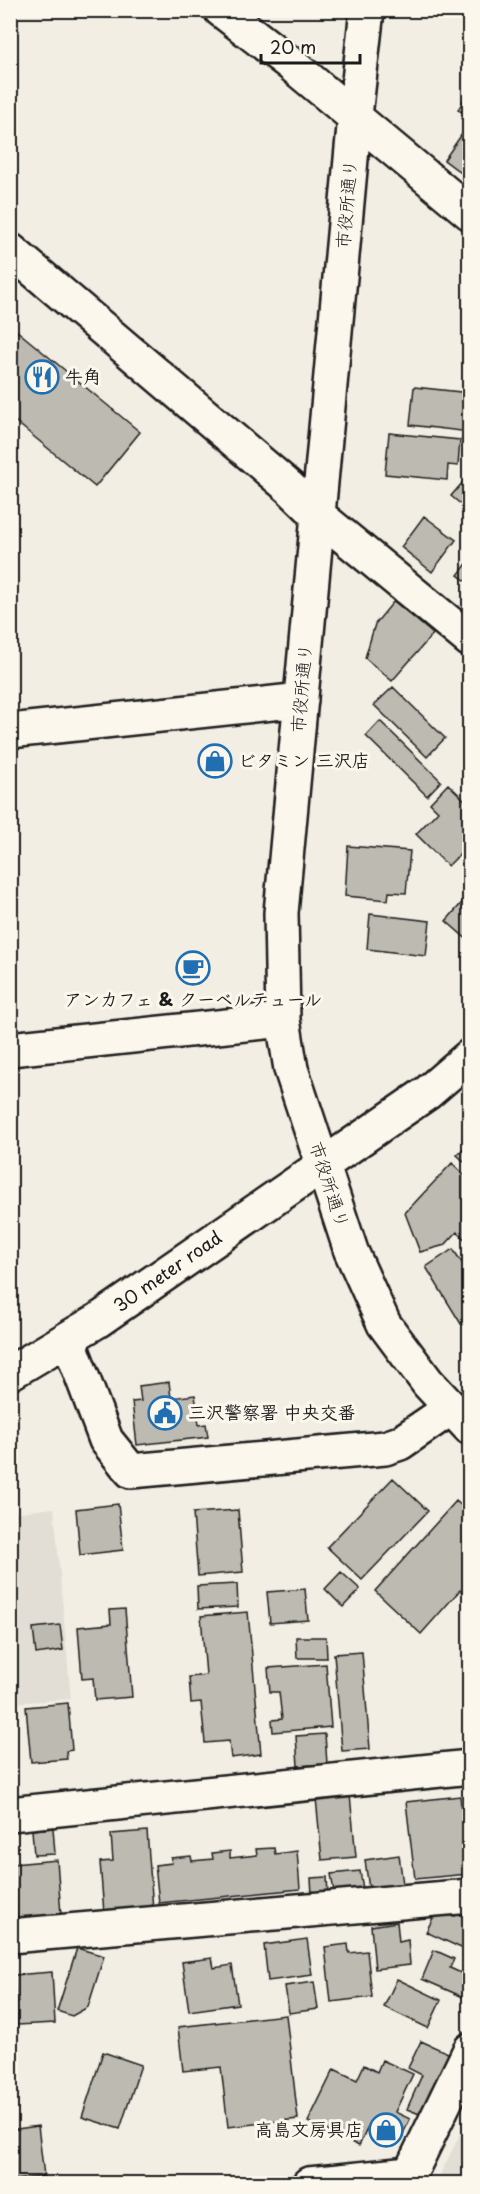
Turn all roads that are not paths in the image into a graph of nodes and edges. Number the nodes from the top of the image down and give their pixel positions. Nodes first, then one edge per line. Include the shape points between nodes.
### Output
1 (221, 10) edge
2 (367, 10) edge
3 (355, 116) junction
4 (470, 213) edge
5 (10, 250) edge
6 (318, 515) junction
7 (470, 640) edge
8 (301, 700) junction
9 (10, 731) edge
10 (283, 1020) junction
11 (10, 1049) edge
12 (470, 1056) edge
13 (322, 1165) junction
14 (68, 1339) junction
15 (10, 1373) edge
16 (460, 1418) edge
17 (470, 1767) edge
18 (10, 1814) edge
19 (470, 1896) edge
20 (10, 1936) edge
21 (470, 2050) edge
22 (407, 2179) edge
23 (309, 2184) edge

1 - 3 street
2 - 3 street, 市役所通り
3 - 4 street
3 - 6 street, 市役所通り
5 - 6 street
6 - 7 street
6 - 8 street, 市役所通り
8 - 9 street
8 - 10 street, 市役所通り via 281,914
10 - 11 street
10 - 13 street, 市役所通り via 291,1069
12 - 13 street, 30 meter road via 427,1093
13 - 14 street, 30 meter road
13 - 16 street, 市役所通り via 351,1251 384,1324
14 - 15 street, 30 meter road
14 - 16 street via 106,1440 131,1471 385,1448
17 - 18 street
19 - 20 street
21 - 22 street
22 - 23 street

